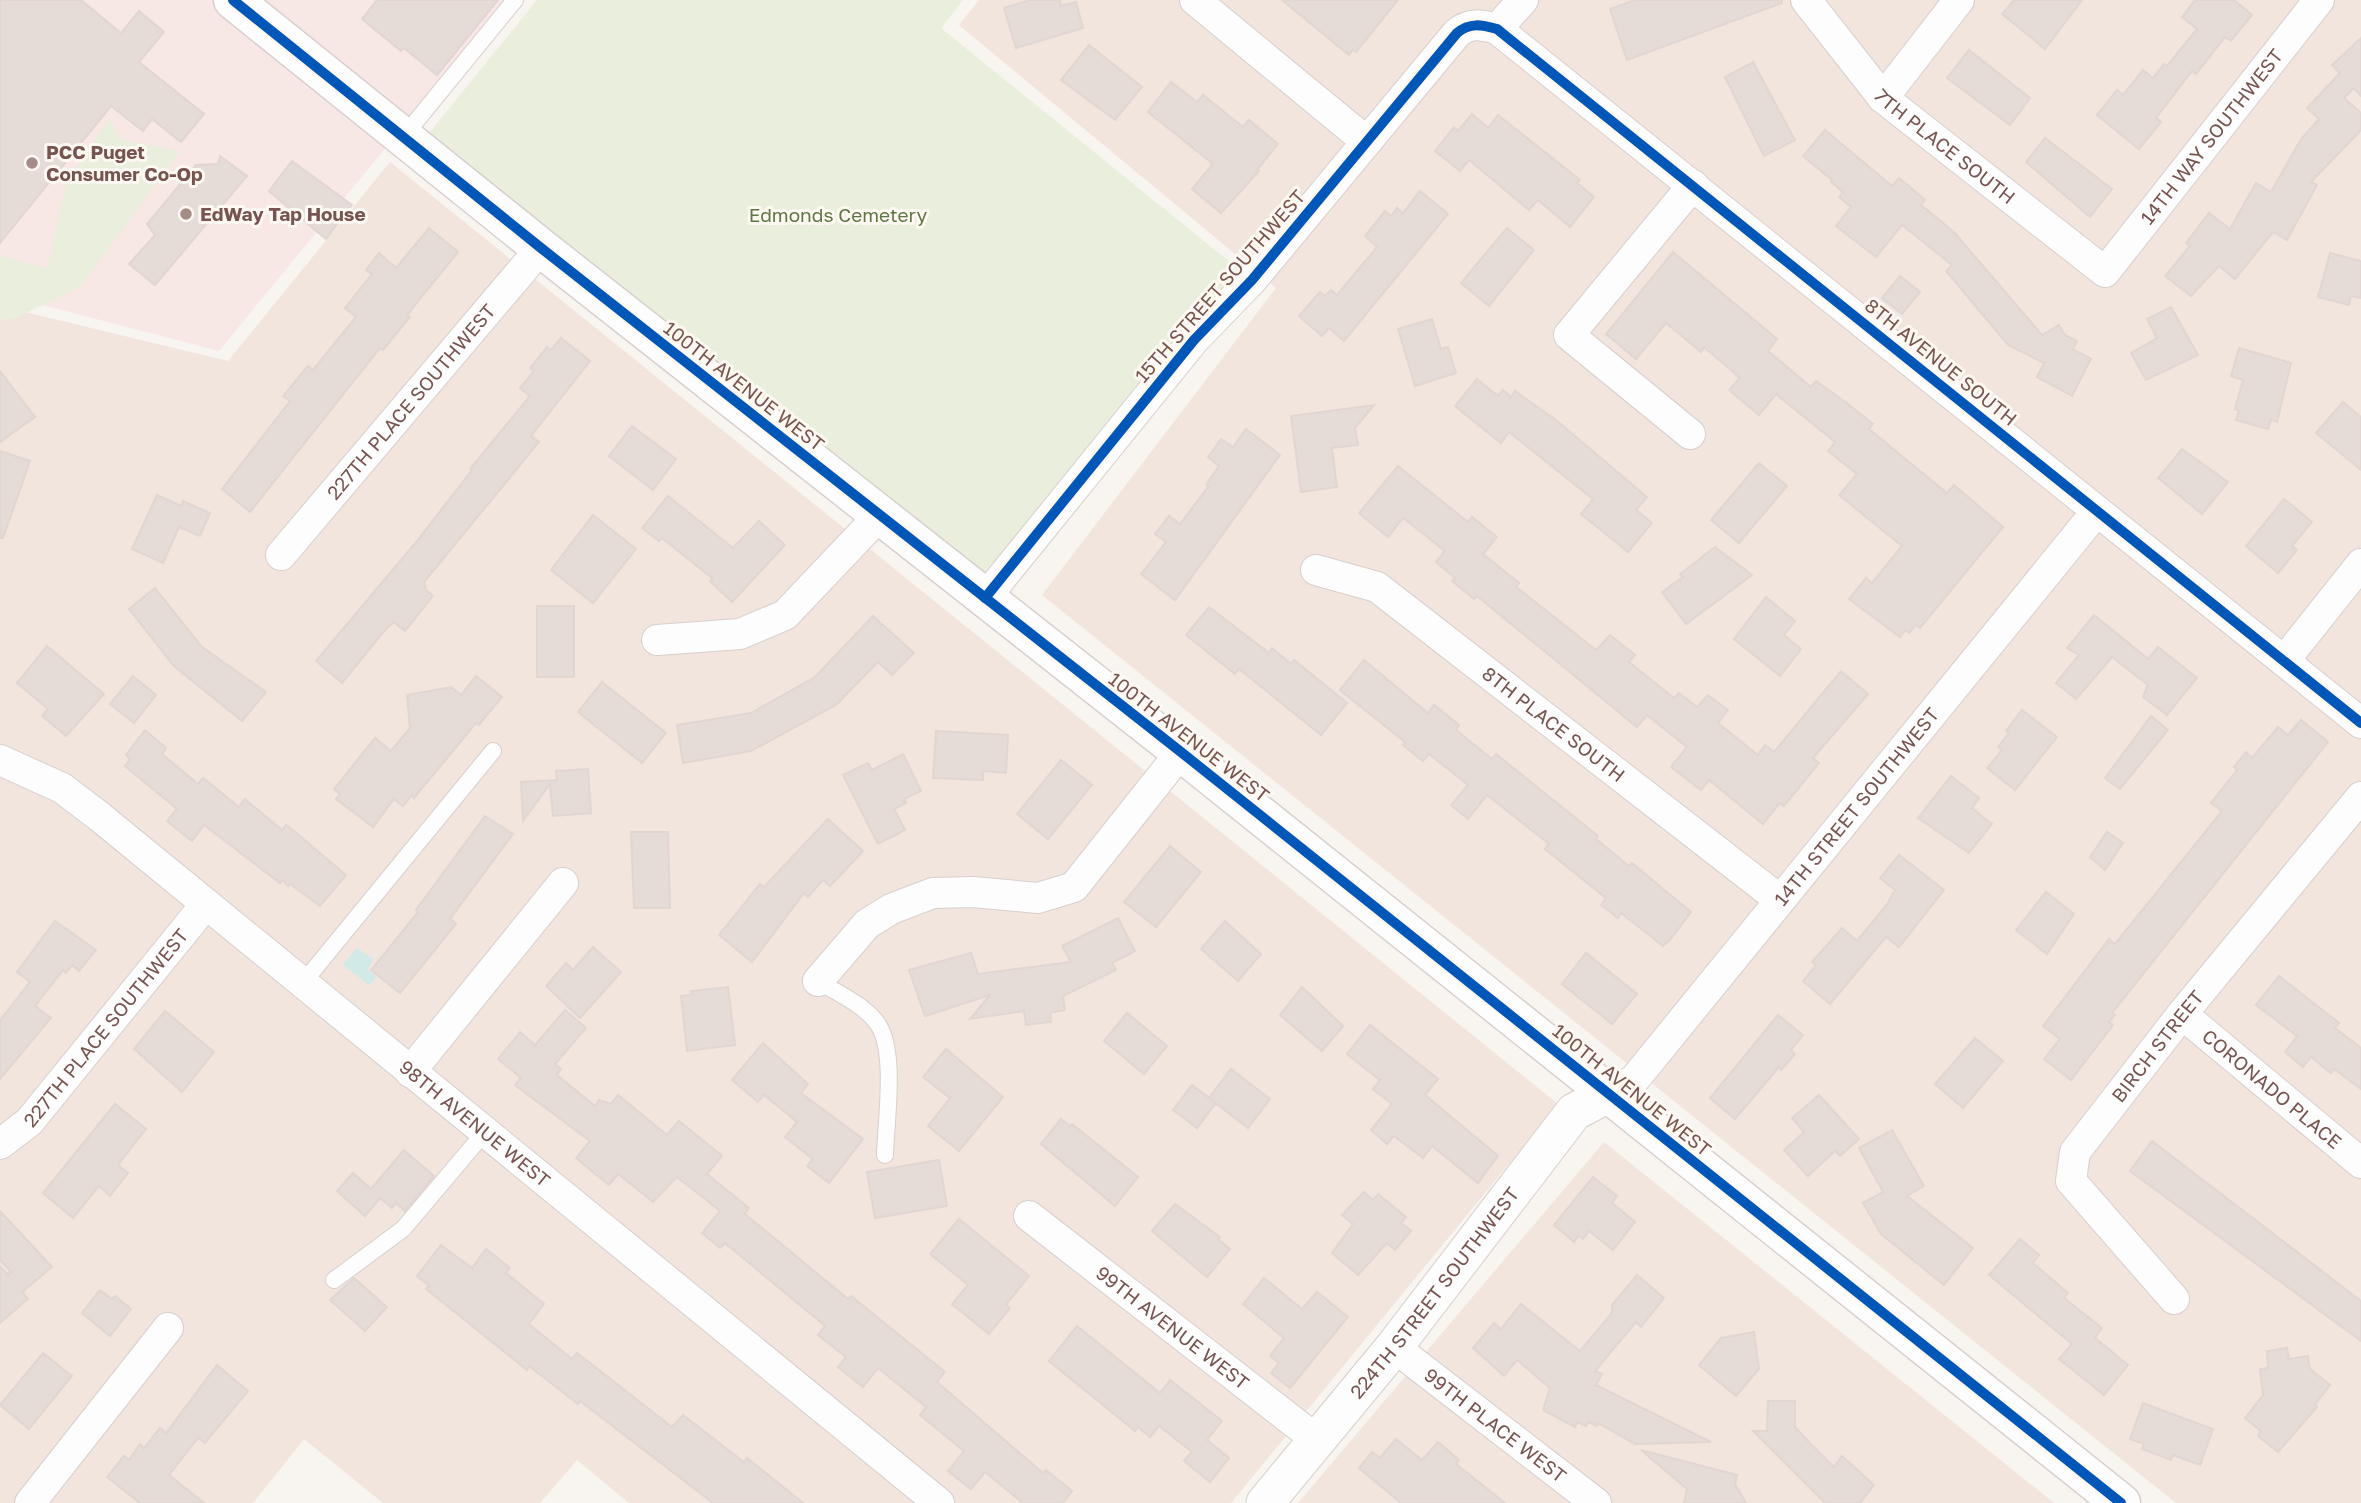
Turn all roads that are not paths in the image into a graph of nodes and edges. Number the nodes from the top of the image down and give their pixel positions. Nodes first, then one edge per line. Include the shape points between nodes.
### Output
1 (233, 0) edge
2 (515, 0) edge
3 (1195, 0) edge
4 (1523, 0) edge
5 (1807, 0) edge
6 (1959, 0) edge
7 (2319, 0) edge
8 (1497, 29) junction
9 (1883, 98) junction
10 (403, 137) junction
11 (1366, 141) junction
12 (1693, 185) junction
13 (541, 248) junction
14 (2105, 272) joint
15 (1690, 433) dead end
16 (2098, 511) junction
17 (880, 516) junction
18 (281, 555) dead end
19 (2361, 564) edge
20 (1316, 570) dead end
21 (985, 597) junction
22 (657, 640) dead end
23 (2284, 661) junction
24 (2361, 723) edge
25 (493, 751) dead end
26 (1181, 752) junction
27 (0, 760) edge
28 (2361, 797) edge
29 (563, 883) dead end
30 (1780, 900) junction
31 (206, 904) junction
32 (818, 981) joint
33 (302, 984) junction
34 (2182, 1014) junction
35 (410, 1072) junction
36 (1608, 1094) junction
37 (484, 1133) junction
38 (0, 1144) edge
39 (886, 1155) dead end
40 (2361, 1163) edge
41 (1029, 1216) dead end
42 (334, 1280) dead end
43 (2174, 1299) dead end
44 (168, 1328) dead end
45 (1394, 1347) junction
46 (1317, 1440) junction
47 (30, 1503) edge
48 (939, 1503) edge
49 (1265, 1503) edge
50 (1596, 1503) edge
51 (2121, 1503) edge

1 - 10 main road, 100TH AVENUE WEST
2 - 10 lane
3 - 11 street
4 - 8 street
5 - 9 street, 7TH PLACE SOUTH
6 - 9 street
7 - 14 street, 14TH WAY SOUTHWEST
8 - 11 street, 15TH STREET SOUTHWEST via 1470,25 1461,30
8 - 12 street, 8TH AVENUE SOUTH
9 - 14 street, 7TH PLACE SOUTH
10 - 13 main road, 100TH AVENUE WEST
11 - 21 street, 15TH STREET SOUTHWEST via 1252,280 1194,340
12 - 15 street via 1569,335
12 - 16 street, 8TH AVENUE SOUTH
13 - 17 main road, 100TH AVENUE WEST
13 - 18 street, 227TH PLACE SOUTHWEST
16 - 23 street, 8TH AVENUE SOUTH
16 - 30 street, 14TH STREET SOUTHWEST
17 - 21 main road, 100TH AVENUE WEST
17 - 22 street via 785,615 740,634
19 - 23 street
20 - 30 street, 8TH PLACE SOUTH via 1377,587
21 - 26 main road, 100TH AVENUE WEST
23 - 24 street, 8TH AVENUE SOUTH
25 - 33 lane
26 - 32 street via 1074,887 1038,898 933,893 867,924
26 - 36 main road, 100TH AVENUE WEST
27 - 31 street, 98TH AVENUE WEST via 62,788
28 - 34 street, BIRCH STREET
29 - 35 street
30 - 36 street, 14TH STREET SOUTHWEST via 1634,1080
31 - 33 street, 98TH AVENUE WEST
31 - 38 street, 227TH PLACE SOUTHWEST via 29,1122
32 - 39 lane via 859,1006 879,1025 887,1052
33 - 35 street, 98TH AVENUE WEST
34 - 40 street, CORONADO PLACE
34 - 43 street, BIRCH STREET via 2075,1152 2071,1181
35 - 37 street, 98TH AVENUE WEST
36 - 45 street, 224TH STREET SOUTHWEST via 1574,1112
36 - 51 main road, 100TH AVENUE WEST
37 - 42 lane via 403,1229
37 - 48 street, 98TH AVENUE WEST
41 - 46 street, 99TH AVENUE WEST
44 - 47 street
45 - 46 street, 224TH STREET SOUTHWEST
45 - 50 street, 99TH PLACE WEST
46 - 49 street, 224TH STREET SOUTHWEST

